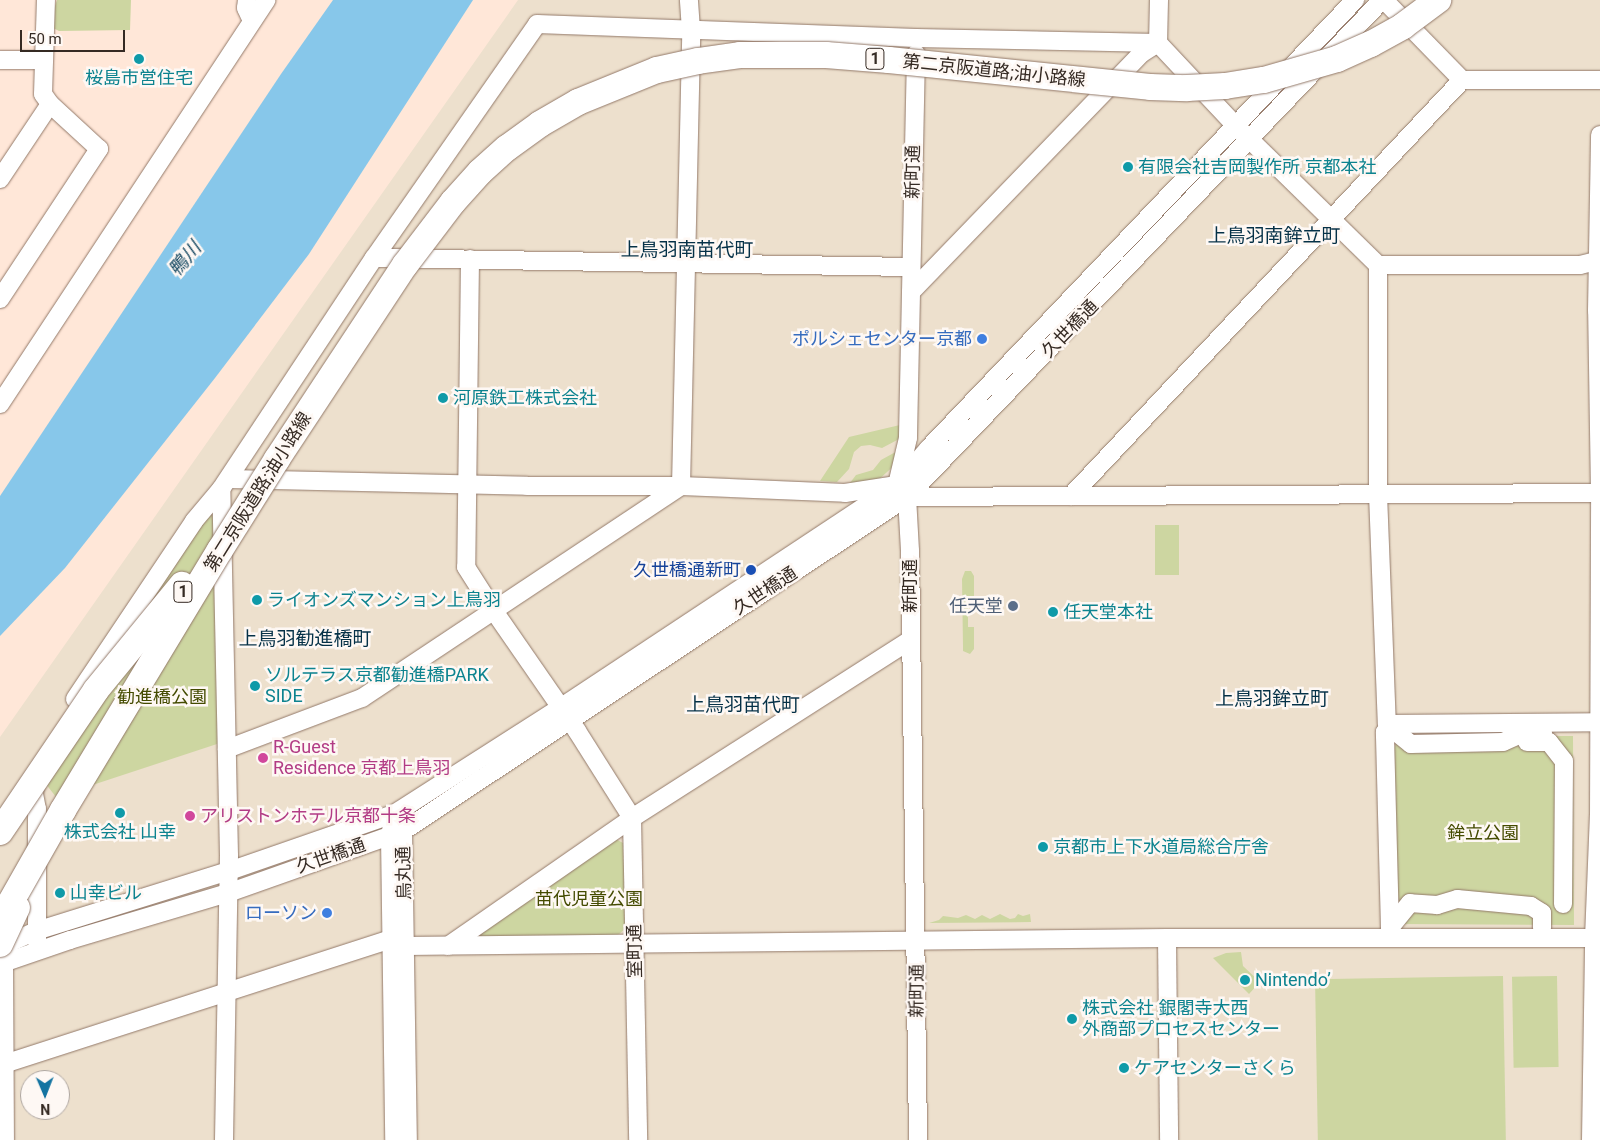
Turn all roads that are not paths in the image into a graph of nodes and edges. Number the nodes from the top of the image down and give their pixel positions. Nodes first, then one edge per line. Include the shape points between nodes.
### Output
1 (46, 0) edge
2 (247, 0) edge
3 (266, 0) edge
4 (689, 0) edge
5 (1160, 0) edge
6 (1355, 0) edge
7 (1383, 0) edge
8 (1438, 0) edge
9 (252, 21) junction
10 (691, 30) junction
11 (916, 38) junction
12 (1158, 43) junction
13 (0, 60) edge
14 (44, 60) junction
15 (1462, 80) junction
16 (1600, 80) edge
17 (50, 104) junction
18 (1236, 126) junction
19 (1600, 135) edge
20 (1250, 140) junction
21 (0, 179) edge
22 (1332, 219) junction
23 (374, 258) junction
24 (470, 259) junction
25 (1600, 260) edge
26 (687, 263) junction
27 (1378, 265) junction
28 (911, 267) junction
29 (1081, 289) junction
30 (911, 292) junction
31 (0, 299) edge
32 (384, 299) junction
33 (1095, 303) junction
34 (0, 404) edge
35 (225, 484) junction
36 (467, 485) junction
37 (681, 486) junction
38 (902, 491) junction
39 (1600, 493) edge
40 (1378, 494) junction
41 (1071, 496) junction
42 (212, 544) junction
43 (494, 612) junction
44 (910, 640) junction
45 (564, 715) junction
46 (1599, 722) edge
47 (1577, 730) dead end
48 (1503, 742) junction
49 (227, 749) junction
50 (63, 810) junction
51 (394, 814) junction
52 (632, 818) junction
53 (0, 832) edge
54 (396, 834) junction
55 (1598, 847) edge
56 (229, 871) junction
57 (228, 892) junction
58 (0, 898) edge
59 (0, 921) edge
60 (36, 931) junction
61 (1167, 938) junction
62 (1597, 938) edge
63 (917, 940) junction
64 (398, 942) junction
65 (635, 942) junction
66 (448, 946) junction
67 (38, 950) junction
68 (1, 954) edge
69 (227, 993) junction
70 (4, 1064) junction
71 (5, 1140) edge
72 (224, 1140) edge
73 (394, 1140) edge
74 (408, 1140) edge
75 (638, 1140) edge
76 (918, 1140) edge
77 (1169, 1140) edge
78 (1591, 1140) edge

1 - 14 street
2 - 9 street via 246,8
3 - 9 street
4 - 10 street
5 - 12 street
6 - 18 street, 久世橋通
7 - 15 street
7 - 20 street, 久世橋通
8 - 32 highway, 第二京阪道路;油小路線 / 1, bridge via 1402,26 1337,59 1264,80 1225,86 1150,87 809,55 740,55 698,60 657,70 578,102 507,148 453,202
9 - 34 street
10 - 11 street
10 - 23 street via 537,24
10 - 26 street
11 - 12 street
11 - 28 street, 新町通
12 - 18 street
12 - 30 street via 1142,53
13 - 14 street
14 - 17 street via 43,94
15 - 16 street
15 - 22 street
17 - 21 street
17 - 31 street via 99,149
18 - 20 street
18 - 29 street, 久世橋通
19 - 25 street
20 - 22 street
20 - 33 street, 久世橋通
22 - 27 street
22 - 41 street
23 - 24 street
23 - 35 street
24 - 26 street
24 - 36 street
25 - 27 street via 1580,265
25 - 39 street
26 - 28 street
26 - 37 street
27 - 40 street
28 - 30 street, 新町通
29 - 33 street
29 - 38 street, 久世橋通 via 928,449
30 - 38 street, 新町通 via 908,438
32 - 42 highway, 第二京阪道路;油小路線 / 1, bridge via 324,376
32 - 50 highway, 第二京阪道路;油小路線 / 1, bridge via 272,467
33 - 38 street, 久世橋通
35 - 36 street
35 - 49 street
35 - 60 street via 194,521 40,751 34,794 37,809
36 - 37 street
36 - 43 street via 466,566
37 - 38 street via 845,493
37 - 43 street
38 - 41 street
38 - 44 street, 新町通 via 910,551
38 - 45 street, 久世橋通
39 - 40 street
39 - 46 street
40 - 41 street
40 - 46 street via 1387,724
42 - 53 highway, bridge via 96,690
42 - 58 highway, 第二京阪道路;油小路線 / 1
43 - 45 street
43 - 49 street via 362,698
44 - 52 street
44 - 63 street, 新町通
45 - 51 street, 久世橋通
45 - 52 street
45 - 54 street, 久世橋通
46 - 55 street
47 - 48 street via 1524,733
48 - 48 street via 1411,744 1396,732 1385,732 1390,928 1410,903 1437,905 1457,899 1531,906 1542,920 1570,905 1564,762 1550,742
49 - 56 street
50 - 59 highway, 第二京阪道路;油小路線 / 1, bridge
50 - 68 highway, bridge
51 - 54 street, 烏丸通
51 - 56 street, 久世橋通
52 - 65 street, 室町通
52 - 66 street
54 - 57 street, 久世橋通
54 - 64 street, 烏丸通
55 - 62 street
56 - 57 street
56 - 60 street, 久世橋通
57 - 67 street, 久世橋通
57 - 69 street
60 - 67 street
60 - 68 street, 久世橋通
61 - 62 street
61 - 63 street
61 - 77 street
62 - 78 street
63 - 65 street
63 - 76 street, 新町通
64 - 66 street
64 - 69 street
64 - 73 street, 烏丸通
64 - 74 street, 烏丸通
65 - 66 street
65 - 75 street, 室町通
67 - 68 street, 久世橋通
68 - 70 street
69 - 70 street
69 - 72 street
70 - 71 street

